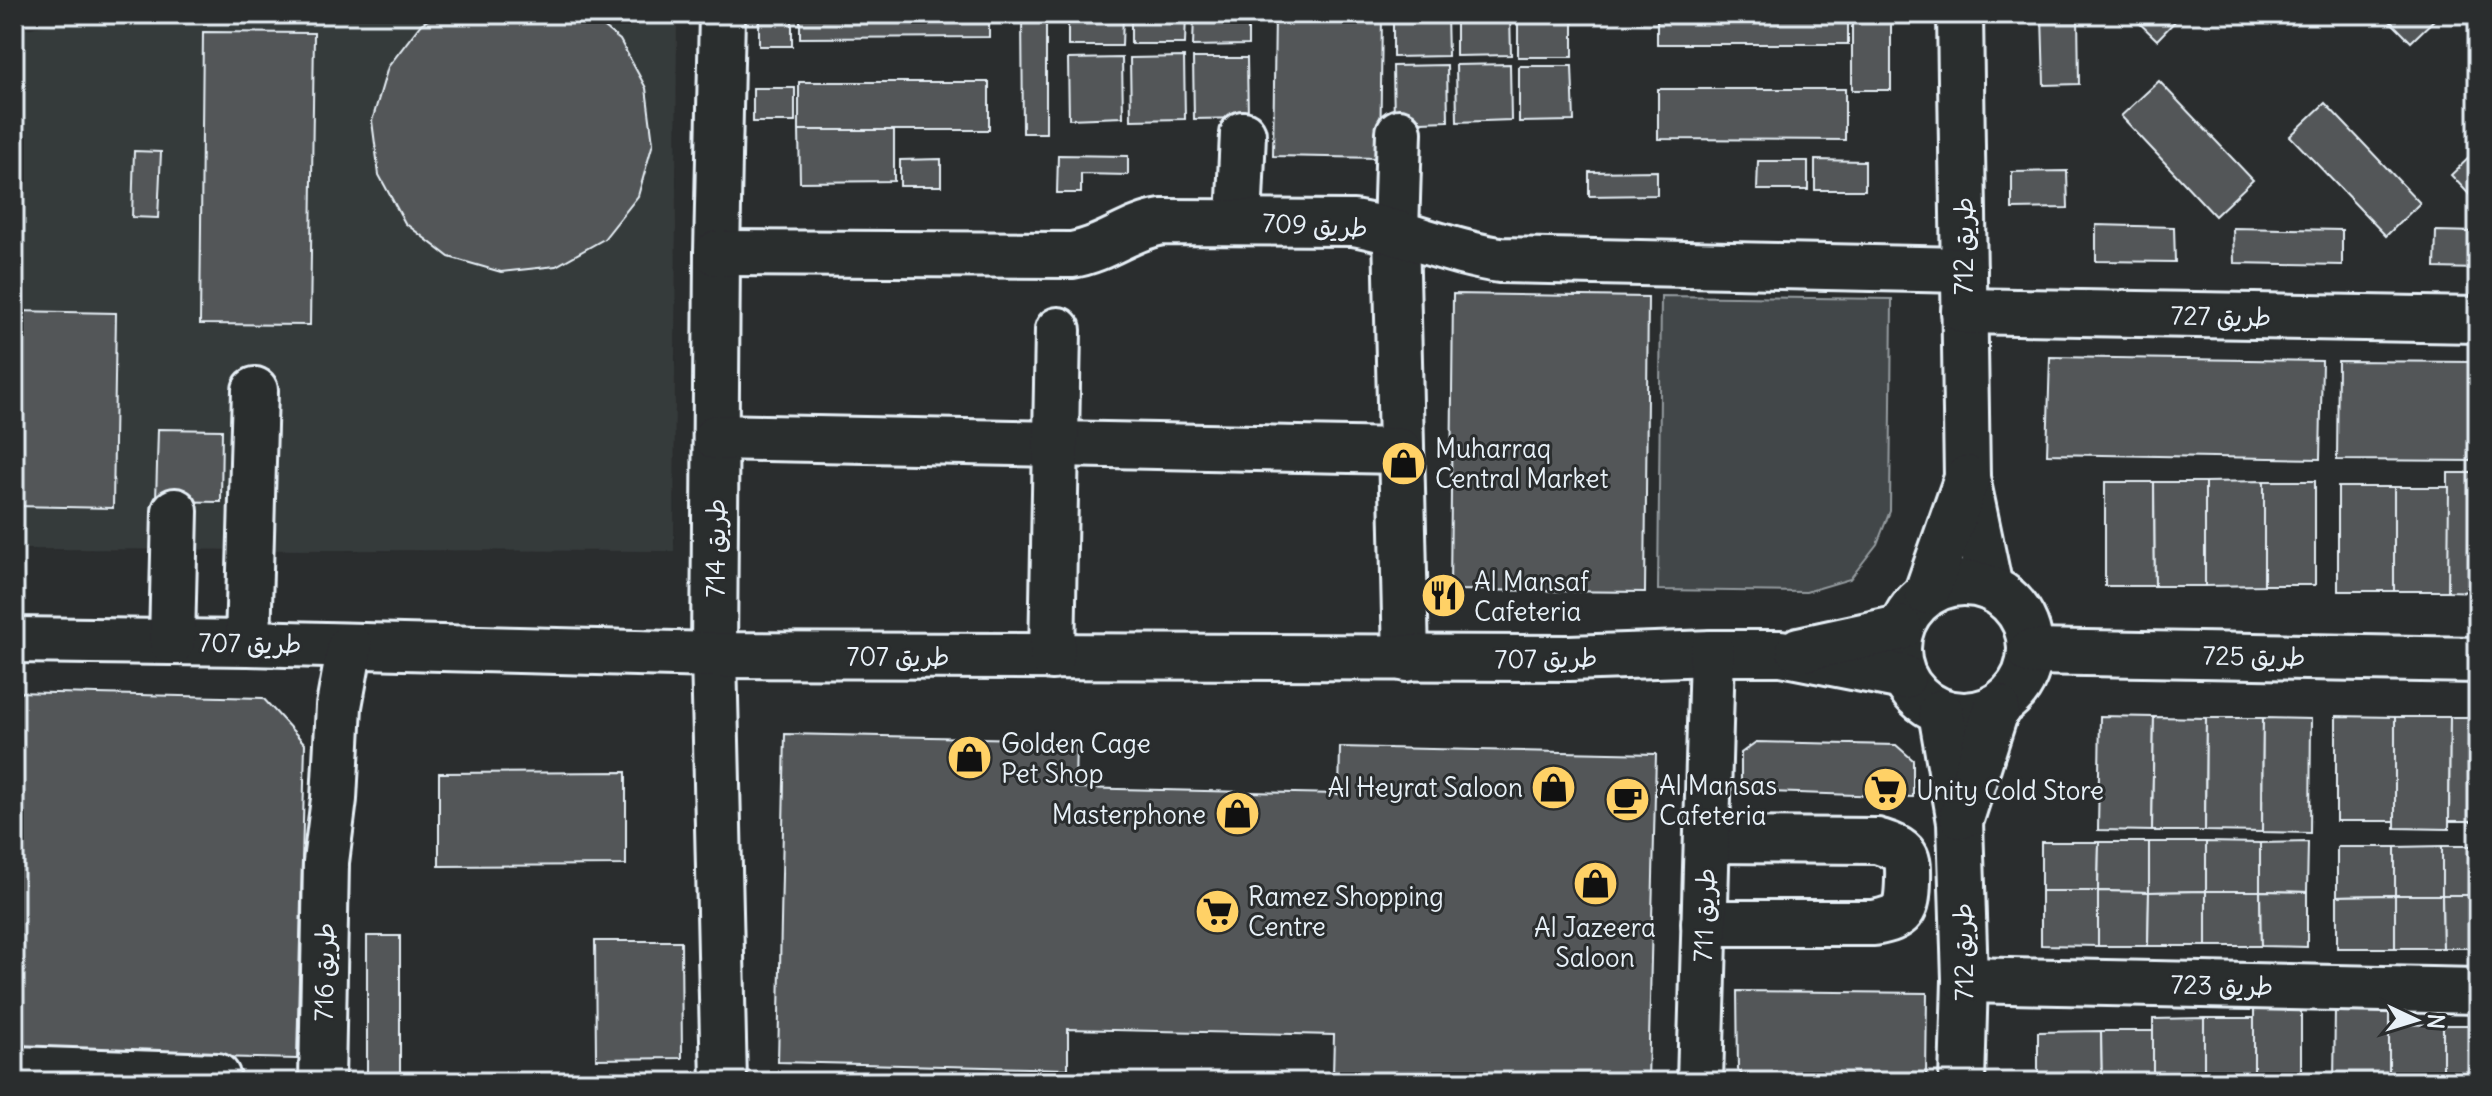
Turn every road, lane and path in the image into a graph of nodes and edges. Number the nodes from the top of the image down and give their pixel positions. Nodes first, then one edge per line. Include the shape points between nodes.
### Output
1 (722, 14) edge
2 (1960, 14) edge
3 (1399, 132) dead end
4 (1243, 134) dead end
5 (1239, 221) junction
6 (1396, 232) junction
7 (717, 253) junction
8 (1964, 291) junction
9 (2478, 320) edge
10 (1058, 330) dead end
11 (255, 390) dead end
12 (716, 437) junction
13 (1056, 443) junction
14 (1400, 451) junction
15 (1967, 478) junction
16 (175, 511) dead end
17 (1990, 588) junction
18 (1927, 592) junction
19 (1900, 628) junction
20 (14, 640) edge
21 (172, 642) junction
22 (248, 643) junction
23 (307, 644) junction
24 (350, 646) junction
25 (2030, 652) junction
26 (1712, 653) junction
27 (1781, 653) junction
28 (714, 655) junction
29 (1052, 657) junction
30 (1406, 659) junction
31 (2478, 660) edge
32 (1903, 677) junction
33 (1997, 707) junction
34 (1941, 712) junction
35 (1960, 822) junction
36 (1707, 840) junction
37 (326, 862) junction
38 (1704, 923) junction
39 (1965, 980) junction
40 (2478, 991) edge
41 (14, 1069) edge
42 (217, 1076) dead end
43 (725, 1081) edge
44 (322, 1082) edge
45 (1700, 1082) edge
46 (1962, 1082) edge

1 - 7 street, طريق 714
2 - 8 street, طريق 712
3 - 6 street
4 - 5 street
5 - 6 street, طريق 709 via 1353,223
5 - 7 street, طريق 709 via 1152,223 1094,251 1072,255
6 - 8 street, طريق 709 via 1451,251 1500,260
6 - 14 street
7 - 12 street, طريق 714
8 - 9 street, طريق 727
8 - 15 street, طريق 712
10 - 13 street
11 - 22 street
12 - 13 street
12 - 28 street, طريق 714
13 - 14 street
13 - 29 street
14 - 30 street
15 - 17 street, طريق 712
15 - 18 street, طريق 712
16 - 21 street
17 - 18 street via 1969,582
17 - 25 street via 2012,603 2026,625
18 - 19 street
19 - 27 street, طريق 707
19 - 32 street via 1897,652
20 - 21 street, طريق 707
21 - 22 street, طريق 707
22 - 23 street, طريق 707
23 - 24 street, طريق 707
23 - 37 street, طريق 716
24 - 28 street, طريق 707
24 - 37 street, طريق 716 via 339,706
25 - 31 street, طريق 725
25 - 33 street via 2026,674
26 - 27 street, طريق 707
26 - 30 street, طريق 707
26 - 36 street, طريق 711
27 - 32 street, طريق 707
28 - 29 street, طريق 707
28 - 43 street, طريق 714
29 - 30 street, طريق 707
32 - 34 street via 1919,699
33 - 34 street via 1960,716
33 - 35 street, طريق 712
34 - 35 street, طريق 712
35 - 39 street, طريق 712
36 - 38 street, طريق 711
36 - 38 street via 1877,841 1893,846 1906,857 1908,904 1899,915 1874,923
37 - 44 street, طريق 716
38 - 45 street, طريق 711
39 - 40 street, طريق 723
39 - 46 street, طريق 712
41 - 42 street

